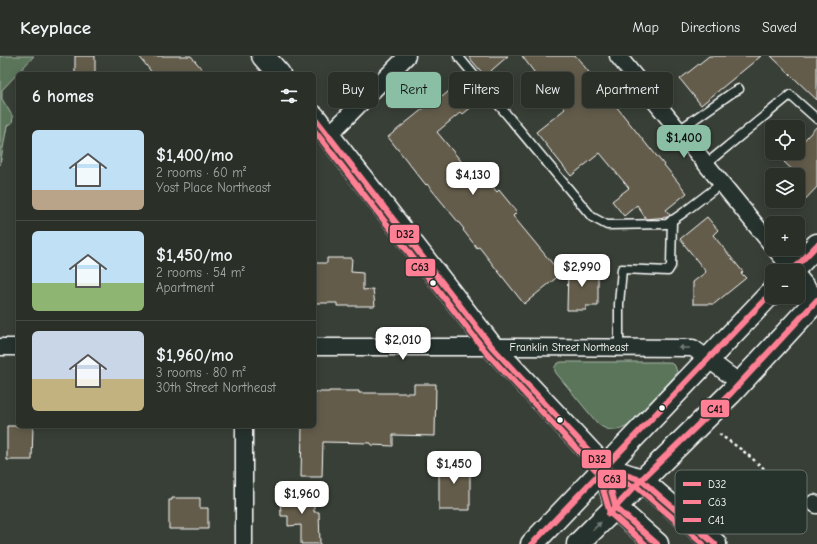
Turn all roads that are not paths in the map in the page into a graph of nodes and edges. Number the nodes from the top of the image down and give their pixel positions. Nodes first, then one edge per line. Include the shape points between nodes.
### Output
1 (263, 56) edge
2 (407, 56) edge
3 (458, 56) edge
4 (618, 56) edge
5 (277, 72) edge
6 (739, 90) dead end
7 (316, 119) edge
8 (817, 119) edge
9 (679, 130) junction
10 (328, 134) junction
11 (706, 164) junction
12 (722, 183) junction
13 (672, 220) junction
14 (765, 236) edge
15 (817, 245) edge
16 (781, 256) edge
17 (787, 264) edge
18 (801, 264) edge
19 (805, 285) edge
20 (765, 299) edge
21 (817, 299) edge
22 (0, 347) edge
23 (16, 347) edge
24 (316, 347) edge
25 (492, 347) junction
26 (619, 348) junction
27 (708, 359) junction
28 (740, 383) junction
29 (244, 428) edge
30 (604, 468) junction
31 (641, 480) junction
32 (616, 508) junction
33 (675, 509) edge
34 (703, 534) edge
35 (244, 544) edge
36 (532, 544) edge
37 (578, 544) edge
38 (657, 544) edge
39 (715, 544) edge

1 - 5 main road
2 - 10 street
3 - 13 lane via 592,217 607,225 666,224
4 - 9 street
6 - 9 lane
7 - 10 main road
8 - 11 lane via 790,95
9 - 11 street
10 - 25 main road
11 - 12 street
12 - 13 lane
12 - 14 street
13 - 26 lane via 671,266 668,271 622,269
15 - 18 main road
16 - 17 street
19 - 21 street
20 - 27 main road
21 - 28 main road
22 - 23 street
24 - 25 street, Franklin Street Northeast
25 - 26 street, Franklin Street Northeast
25 - 30 main road
27 -> 26 street, Franklin Street Northeast via 693,348
27 - 28 street, Franklin Street Northeast
27 - 30 main road
28 - 31 main road
29 - 35 street
30 - 31 main road
30 - 32 main road
30 - 36 main road
31 - 32 main road
31 - 33 main road
37 -> 32 main road
32 - 38 main road
34 - 39 main road

